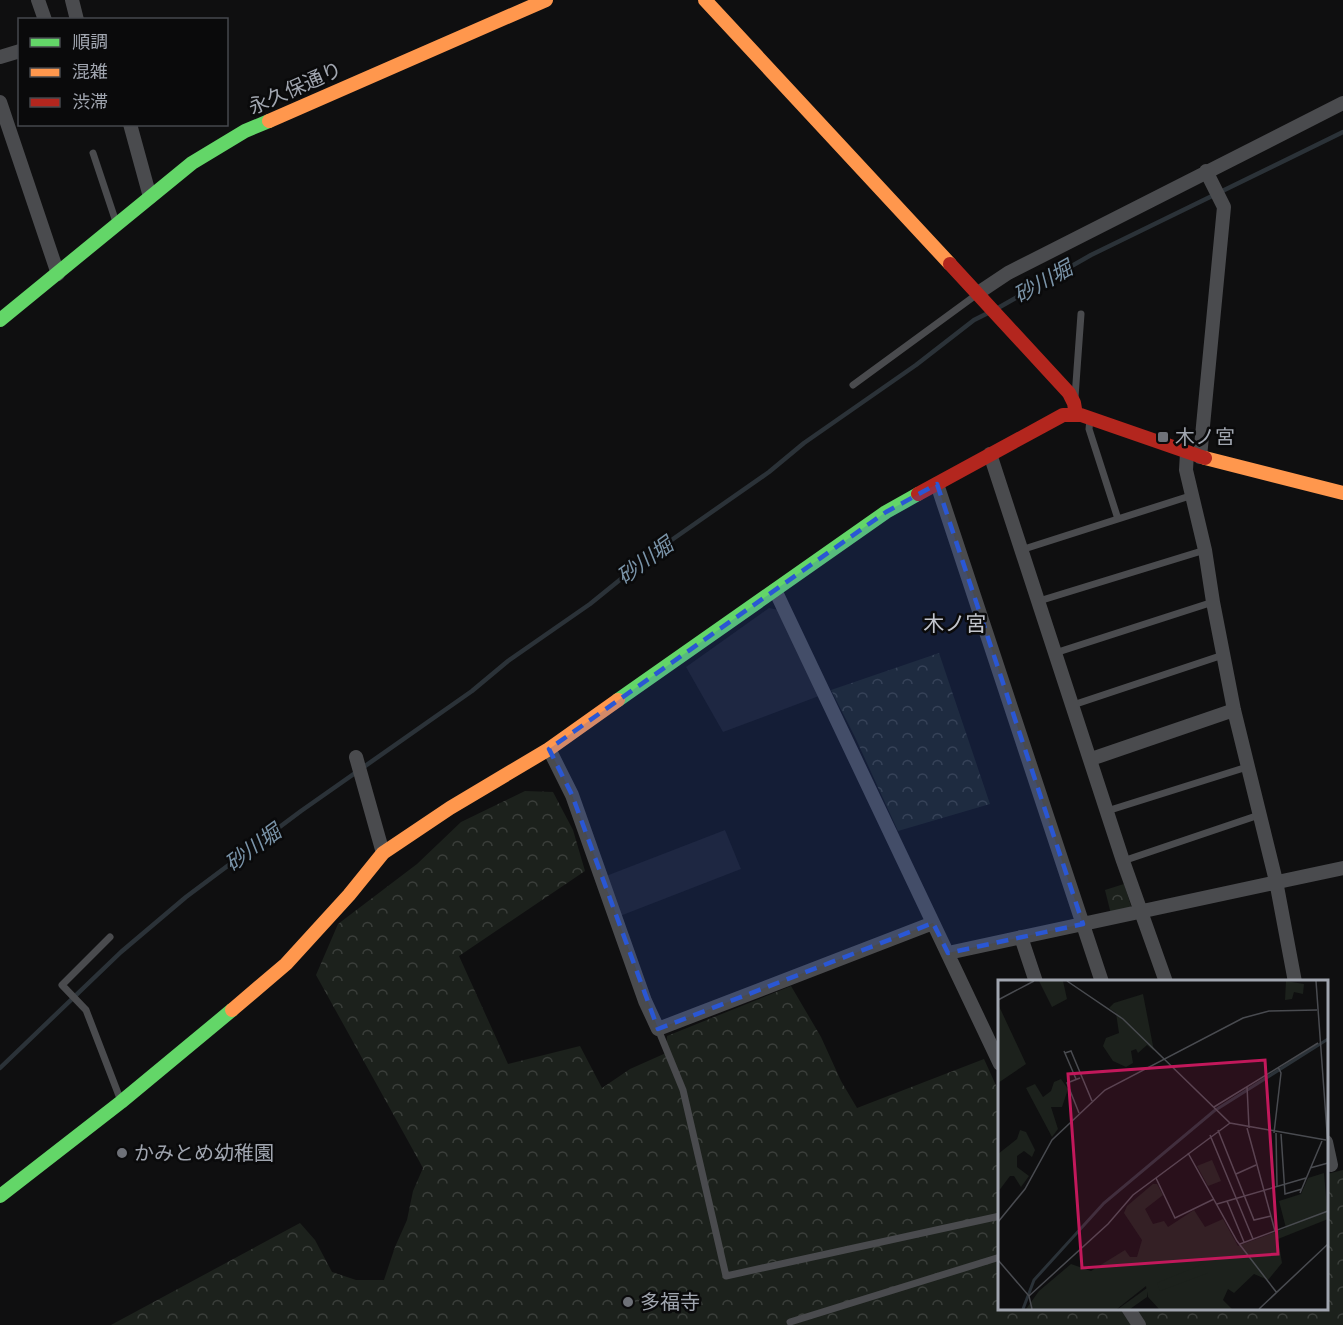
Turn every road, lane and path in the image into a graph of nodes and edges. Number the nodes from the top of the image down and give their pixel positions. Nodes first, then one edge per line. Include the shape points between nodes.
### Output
1 (38, 0) edge
2 (72, 0) edge
3 (546, 0) edge
4 (705, 0) edge
5 (44, 18) edge
6 (76, 18) edge
7 (18, 52) edge
8 (0, 57) edge
9 (0, 102) edge
10 (1343, 103) edge
11 (131, 126) edge
12 (93, 153) dead end
13 (1208, 174) junction
14 (150, 197) junction
15 (117, 225) junction
16 (58, 274) junction
17 (980, 296) junction
18 (1081, 314) dead end
19 (0, 320) edge
20 (853, 385) dead end
21 (1075, 409) junction
22 (1090, 419) junction
23 (990, 454) junction
24 (1193, 455) junction
25 (937, 484) junction
26 (1343, 493) edge
27 (1193, 495) junction
28 (1118, 519) junction
29 (1021, 550) junction
30 (1205, 550) junction
31 (775, 590) junction
32 (1039, 601) junction
33 (1213, 602) junction
34 (1055, 653) junction
35 (1223, 655) junction
36 (1073, 705) junction
37 (1234, 710) junction
38 (549, 749) junction
39 (356, 757) dead end
40 (1091, 759) junction
41 (1247, 767) junction
42 (1107, 811) junction
43 (1259, 815) junction
44 (383, 854) junction
45 (1123, 861) junction
46 (1343, 868) edge
47 (1276, 881) junction
48 (1141, 911) junction
49 (933, 923) junction
50 (1083, 924) junction
51 (1022, 937) junction
52 (110, 938) dead end
53 (948, 953) junction
54 (1036, 980) edge
55 (1102, 980) edge
56 (1166, 980) edge
57 (1296, 980) edge
58 (658, 1029) junction
59 (998, 1063) edge
60 (121, 1102) junction
61 (1328, 1148) edge
62 (1333, 1164) edge
63 (0, 1196) edge
64 (998, 1216) edge
65 (998, 1257) edge
66 (1129, 1310) edge
67 (790, 1322) dead end
68 (1139, 1325) edge

1 - 5 street
2 - 6 street
3 - 14 street, 永久保通り via 245,131 192,163
4 - 17 street
7 - 8 street
9 - 16 street
10 - 13 street
11 - 14 street
12 - 15 lane
13 - 17 street via 1008,273
13 - 24 street via 1224,207
14 - 15 street, 永久保通り
15 - 16 street, 永久保通り
16 - 19 street, 永久保通り
17 - 20 lane
17 - 21 street via 1069,393
18 - 21 lane
21 - 22 street
21 - 23 street
22 - 24 street
22 - 28 lane via 1089,429
23 - 25 street
23 - 29 street
24 - 26 street
24 - 27 street via 1186,470
25 - 31 street via 886,512
25 - 50 street
27 - 28 lane
27 - 30 street
28 - 29 lane
29 - 32 street
30 - 32 lane
30 - 33 street
31 - 38 street
31 - 49 street
32 - 34 street
33 - 34 lane
33 - 35 street
34 - 36 street
35 - 36 lane
35 - 37 street
36 - 40 street
37 - 40 street
37 - 41 street
38 - 44 street via 450,808
38 - 58 street via 573,795
39 - 44 street
40 - 42 street
41 - 42 lane
41 - 43 street
42 - 45 street
43 - 45 lane
43 - 47 street
44 - 60 street via 286,964
45 - 48 street
46 - 47 street
47 - 48 street
47 - 57 street
48 - 50 street
48 - 56 street
49 - 53 street
49 - 58 street
50 - 51 street
50 - 55 street
51 - 53 street
51 - 54 street
52 - 60 lane via 62,985 86,1010
53 - 59 street
58 - 64 lane via 683,1090 726,1276
60 - 63 street
61 - 62 street
65 - 67 lane
66 - 68 street

